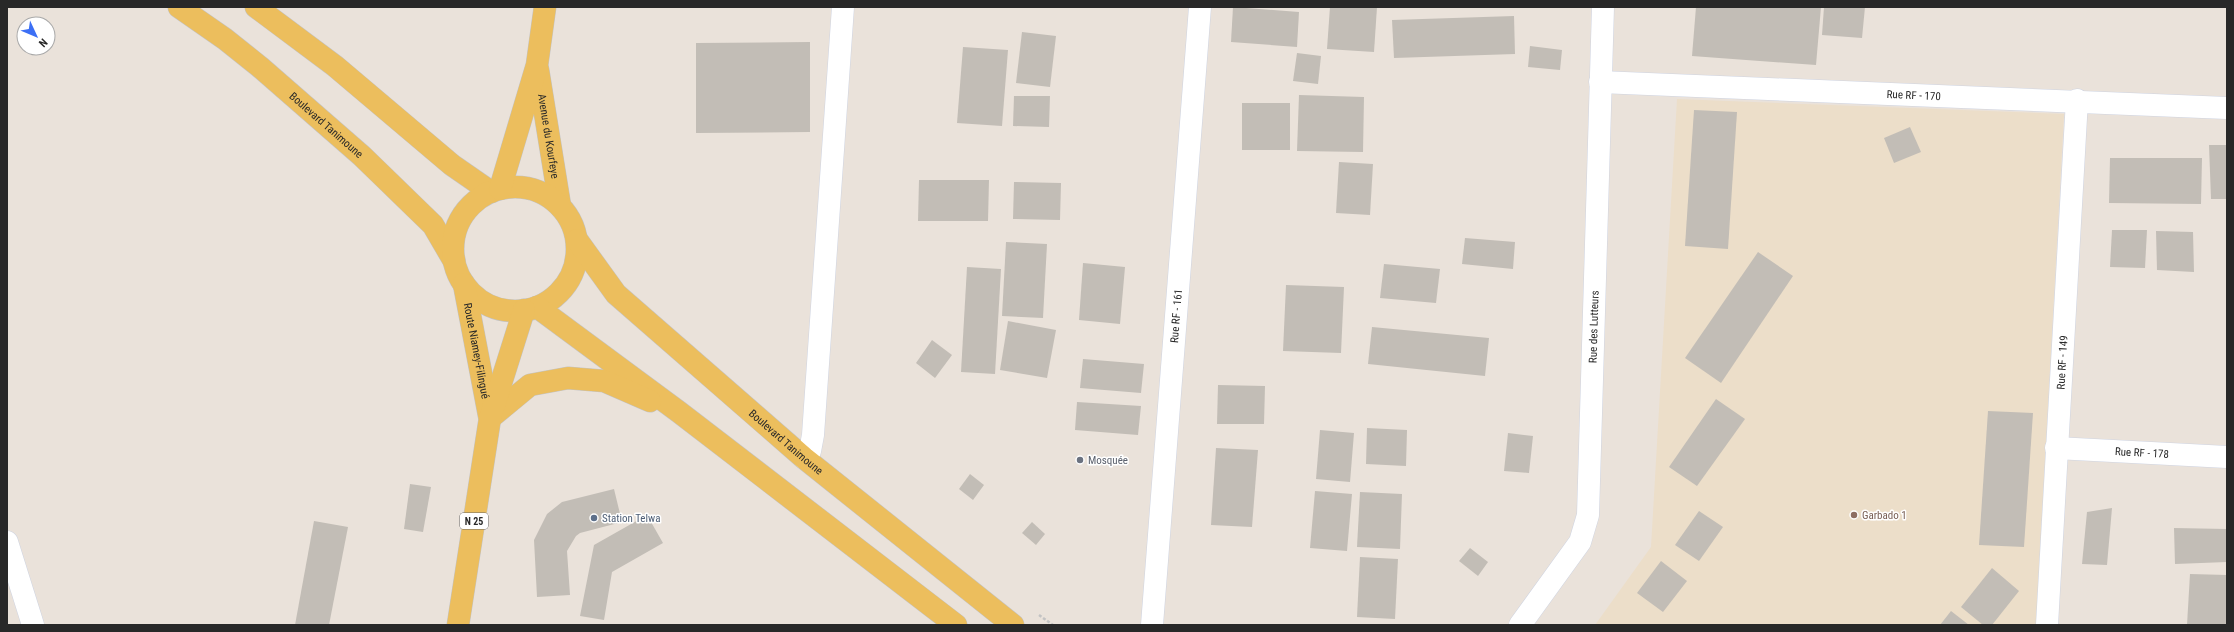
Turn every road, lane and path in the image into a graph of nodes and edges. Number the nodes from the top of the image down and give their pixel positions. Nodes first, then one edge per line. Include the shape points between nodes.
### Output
1 (179, 7) edge
2 (256, 7) edge
3 (545, 7) edge
4 (843, 7) edge
5 (1200, 7) edge
6 (1603, 7) edge
7 (538, 65) junction
8 (1600, 82) junction
9 (2077, 100) junction
10 (2227, 108) edge
11 (496, 190) junction
12 (560, 206) junction
13 (577, 240) junction
14 (455, 262) junction
15 (464, 284) junction
16 (531, 308) junction
17 (679, 412) junction
18 (490, 418) junction
19 (2056, 448) junction
20 (2227, 457) edge
21 (804, 458) junction
22 (7, 542) edge
23 (33, 625) edge
24 (458, 625) edge
25 (956, 625) edge
26 (1013, 625) edge
27 (1152, 625) edge
28 (1520, 625) edge
29 (2047, 625) edge

1 - 14 main road, Boulevard Tanimoune via 260,67 362,156 433,225
2 - 11 main road via 335,66 452,165
3 - 7 main road, Avenue du Kourfeye
4 - 21 street via 813,435 810,451
5 - 27 street, Rue RF - 161
6 - 8 street, Rue des Lutteurs
7 - 11 main road, Avenue du Kourfeye
7 - 12 main road, Avenue du Kourfeye
8 - 9 street, Rue RF - 170
8 - 28 street, Rue des Lutteurs via 1588,515 1580,542
9 - 10 street, Rue RF - 170
9 - 19 street, Rue RF - 149
11 - 12 main road via 515,187 536,191
11 - 14 main road via 470,207 461,220 454,236
12 - 13 main road via 572,224
13 - 16 main road via 576,262 570,277 556,295
13 - 21 main road, Boulevard Tanimoune via 616,294
14 - 15 main road
15 - 16 main road via 476,298 493,307 511,311
15 - 18 main road, Route Niamey-Filingué
16 - 17 main road
16 - 18 main road, Route Niamey-Filingué
17 - 18 main road via 604,381 568,378 530,386
17 - 25 main road
18 - 24 main road, Route Niamey-Filingué / N 25
19 - 20 street, Rue RF - 178
19 - 29 street, Rue RF - 149
21 - 26 main road, Boulevard Tanimoune
22 - 23 street

